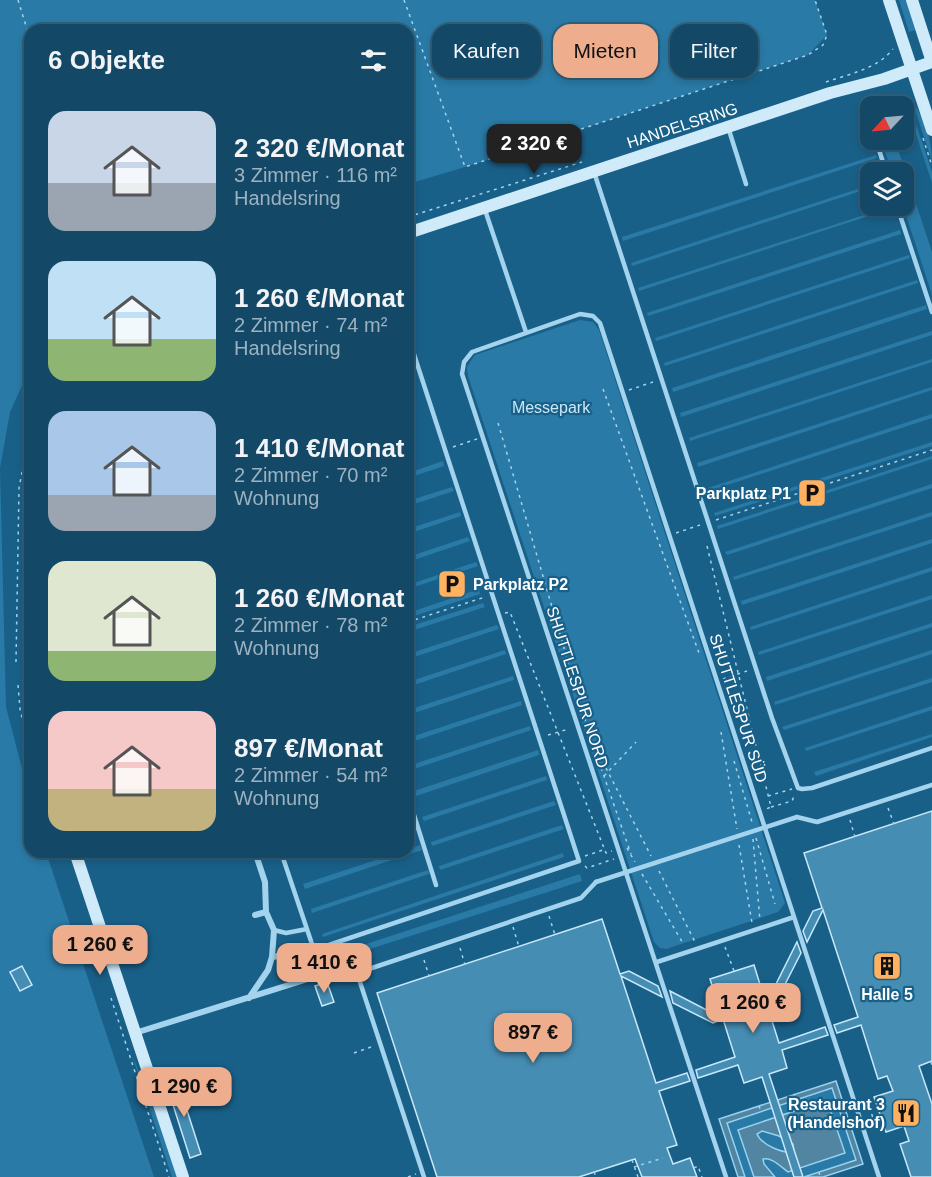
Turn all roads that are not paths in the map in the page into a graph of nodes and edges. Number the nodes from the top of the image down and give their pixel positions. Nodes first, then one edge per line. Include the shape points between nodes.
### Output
1 (889, 0) edge
2 (912, 0) edge
3 (932, 62) edge
4 (912, 69) junction
5 (728, 127) junction
6 (932, 130) edge
7 (591, 166) junction
8 (746, 184) dead end
9 (484, 208) junction
10 (900, 216) edge
11 (414, 230) edge
12 (932, 312) edge
13 (526, 333) junction
14 (414, 354) edge
15 (932, 748) edge
16 (932, 785) edge
17 (414, 815) edge
18 (77, 858) edge
19 (257, 858) edge
20 (283, 858) edge
21 (436, 885) dead end
22 (266, 912) junction
23 (255, 915) dead end
24 (794, 917) junction
25 (307, 929) junction
26 (274, 930) junction
27 (272, 957) junction
28 (657, 962) junction
29 (357, 972) junction
30 (311, 978) joint
31 (302, 981) junction
32 (248, 999) junction
33 (135, 1034) junction
34 (183, 1177) edge
35 (424, 1177) edge
36 (726, 1177) edge
37 (879, 1177) edge

1 - 4 main road
2 - 3 main road
3 - 4 main road, HANDELSRING
4 - 5 main road, HANDELSRING
4 - 6 main road
5 - 7 main road, HANDELSRING
5 - 8 lane
7 - 9 main road, HANDELSRING
7 - 15 lane via 798,788 812,788
9 - 11 main road, HANDELSRING
9 - 13 lane
10 - 12 lane
13 - 24 lane, SHUTTLESPUR SÜD via 580,314 593,316 600,323
13 - 28 lane, SHUTTLESPUR NORD via 472,352 464,362 462,374
14 - 25 lane via 579,861 314,950
16 - 29 lane, bridge via 817,822 797,817 596,882 581,898
17 - 21 lane
18 - 33 main road
19 - 22 street via 265,882
20 - 25 lane
22 - 23 street
22 - 26 street
24 - 28 lane
24 - 37 lane, SHUTTLESPUR SÜD
25 - 26 lane via 286,933
26 - 27 street
27 - 31 street via 293,957
27 - 32 street
28 - 36 lane, SHUTTLESPUR NORD
29 - 30 lane via 334,970
29 - 35 lane
30 - 31 street
31 - 32 street
32 - 33 street
33 - 34 main road

